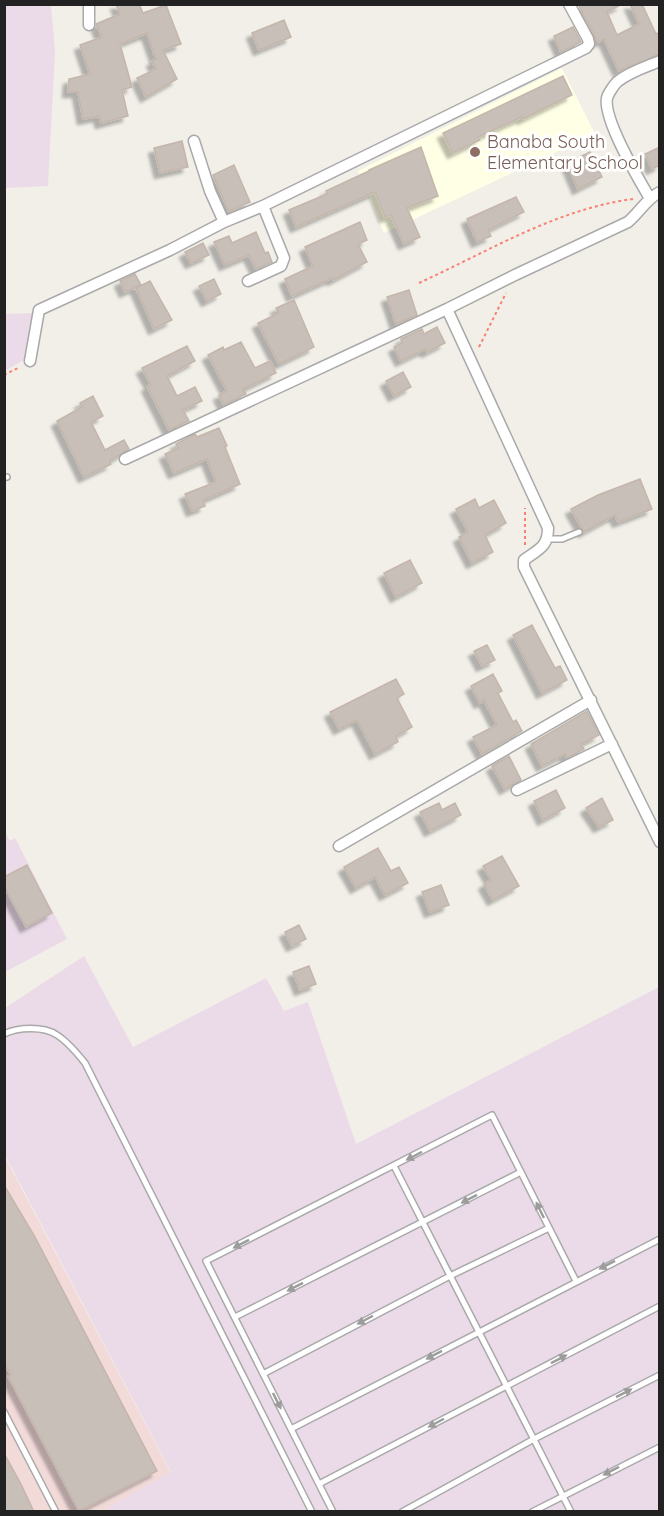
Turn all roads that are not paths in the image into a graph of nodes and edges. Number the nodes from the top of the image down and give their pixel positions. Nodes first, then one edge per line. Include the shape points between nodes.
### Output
1 (88, 4) edge
2 (569, 4) edge
3 (89, 25) dead end
4 (660, 62) edge
5 (194, 141) dead end
6 (660, 192) edge
7 (649, 197) junction
8 (263, 206) junction
9 (224, 222) junction
10 (248, 281) dead end
11 (447, 309) junction
12 (30, 361) road end
13 (124, 459) dead end
14 (579, 532) dead end
15 (548, 539) junction
16 (591, 700) junction
17 (612, 744) junction
18 (517, 790) dead end
19 (660, 842) edge
20 (339, 846) dead end
21 (4, 1034) edge
22 (394, 1167) junction
23 (521, 1172) junction
24 (423, 1222) junction
25 (549, 1228) junction
26 (660, 1239) edge
27 (450, 1276) junction
28 (576, 1281) junction
29 (660, 1306) edge
30 (234, 1317) junction
31 (479, 1331) junction
32 (263, 1374) junction
33 (660, 1375) edge
34 (507, 1386) junction
35 (4, 1412) edge
36 (291, 1429) junction
37 (534, 1439) junction
38 (660, 1446) edge
39 (319, 1484) junction
40 (563, 1495) junction
41 (56, 1512) edge
42 (312, 1512) edge
43 (333, 1512) edge
44 (402, 1512) edge
45 (532, 1512) edge
46 (572, 1512) edge

1 - 3 street
2 - 8 street via 588,39 586,48
4 - 7 street via 616,83 607,98 623,151
5 - 9 street
6 - 7 street
7 - 11 street via 628,222
8 - 9 street
8 - 10 street via 284,262
9 - 12 street via 39,310
11 - 13 street
11 - 15 street via 548,528
14 - 15 lane via 562,539
15 - 16 street via 524,560 524,567
16 - 17 street
16 - 20 street
17 - 18 street
17 - 19 street
21 - 42 lane via 30,1029 56,1034 85,1063
23 -> 22 lane via 492,1115
22 - 24 lane
22 -> 30 lane via 206,1261
23 -> 24 lane
25 -> 23 lane
24 - 27 lane
24 -> 30 lane
25 - 27 lane
25 - 28 lane
26 -> 28 lane
27 - 31 lane
27 -> 32 lane
28 - 31 lane
34 -> 29 lane
30 - 32 lane
31 - 34 lane
31 -> 36 lane
32 -> 36 lane
37 -> 33 lane
34 - 37 lane
34 -> 39 lane
35 - 41 lane
36 - 39 lane
37 - 40 lane
37 - 44 lane
38 -> 40 lane
39 - 43 lane
40 - 45 lane
40 - 46 lane

